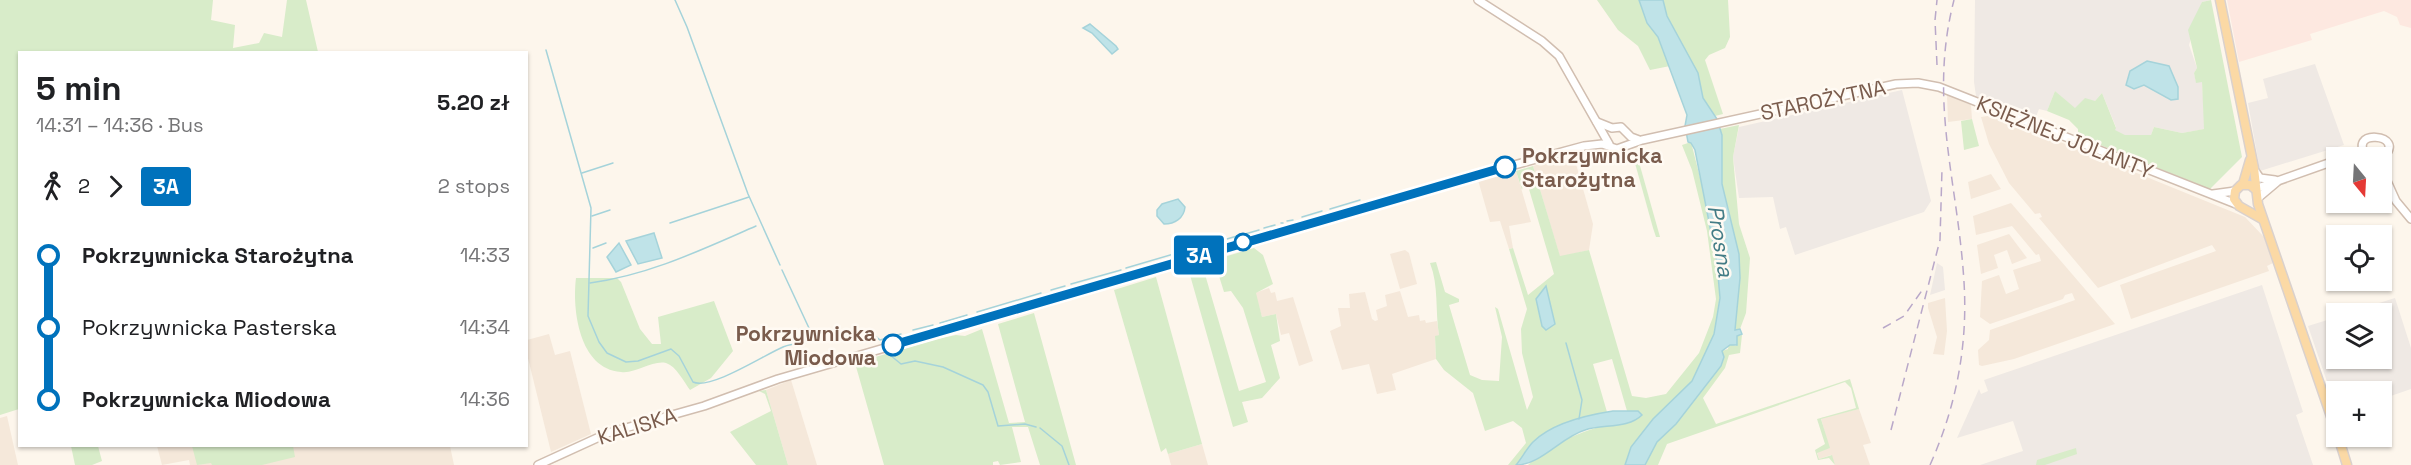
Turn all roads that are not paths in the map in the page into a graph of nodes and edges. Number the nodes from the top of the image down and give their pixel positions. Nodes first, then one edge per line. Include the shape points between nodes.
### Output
1 (1478, 0) edge
2 (2220, 0) edge
3 (1918, 83) joint
4 (1596, 121) junction
5 (1611, 128) junction
6 (1628, 134) junction
7 (1642, 140) junction
8 (1607, 141) junction
9 (1588, 144) junction
10 (1626, 145) junction
11 (2364, 146) edge
12 (2389, 147) edge
13 (2250, 156) junction
14 (2326, 164) edge
15 (2255, 171) junction
16 (2278, 179) junction
17 (2243, 184) junction
18 (2255, 189) junction
19 (2235, 191) junction
20 (2392, 191) edge
21 (2210, 194) junction
22 (2257, 199) junction
23 (2236, 204) junction
24 (2245, 208) junction
25 (2262, 219) junction
26 (2411, 219) edge
27 (2326, 402) edge
28 (2341, 447) edge
29 (538, 465) edge
30 (2347, 465) edge

1 - 4 street via 1554,51 1567,66
2 - 13 main road
3 - 7 street, STAROŻYTNA via 1896,84
3 - 21 street, KSIĘŻNEJ JOLANTY via 1942,88
4 - 5 street
4 - 8 street
4 - 9 street via 1597,136
5 - 6 street via 1622,127
5 - 8 street
6 - 7 street
6 - 10 street
7 - 10 street
8 - 9 street, KALISKA
8 - 10 street via 1617,149
9 - 29 street, KALISKA via 778,379 704,406 608,433
11 - 12 street via 2371,137 2382,137
13 - 15 main road
13 - 17 main road
14 - 16 street
15 - 16 street via 2260,178
15 - 18 main road
16 - 18 street
16 - 22 street
17 - 18 main road
17 - 19 main road
18 - 22 main road
19 - 21 street, KSIĘŻNEJ JOLANTY
19 - 23 main road
20 - 26 street
21 - 23 street, KSIĘŻNEJ JOLANTY
22 - 24 main road via 2253,206
22 - 25 main road
23 - 24 main road
24 - 25 main road
25 - 27 main road
28 - 30 main road

